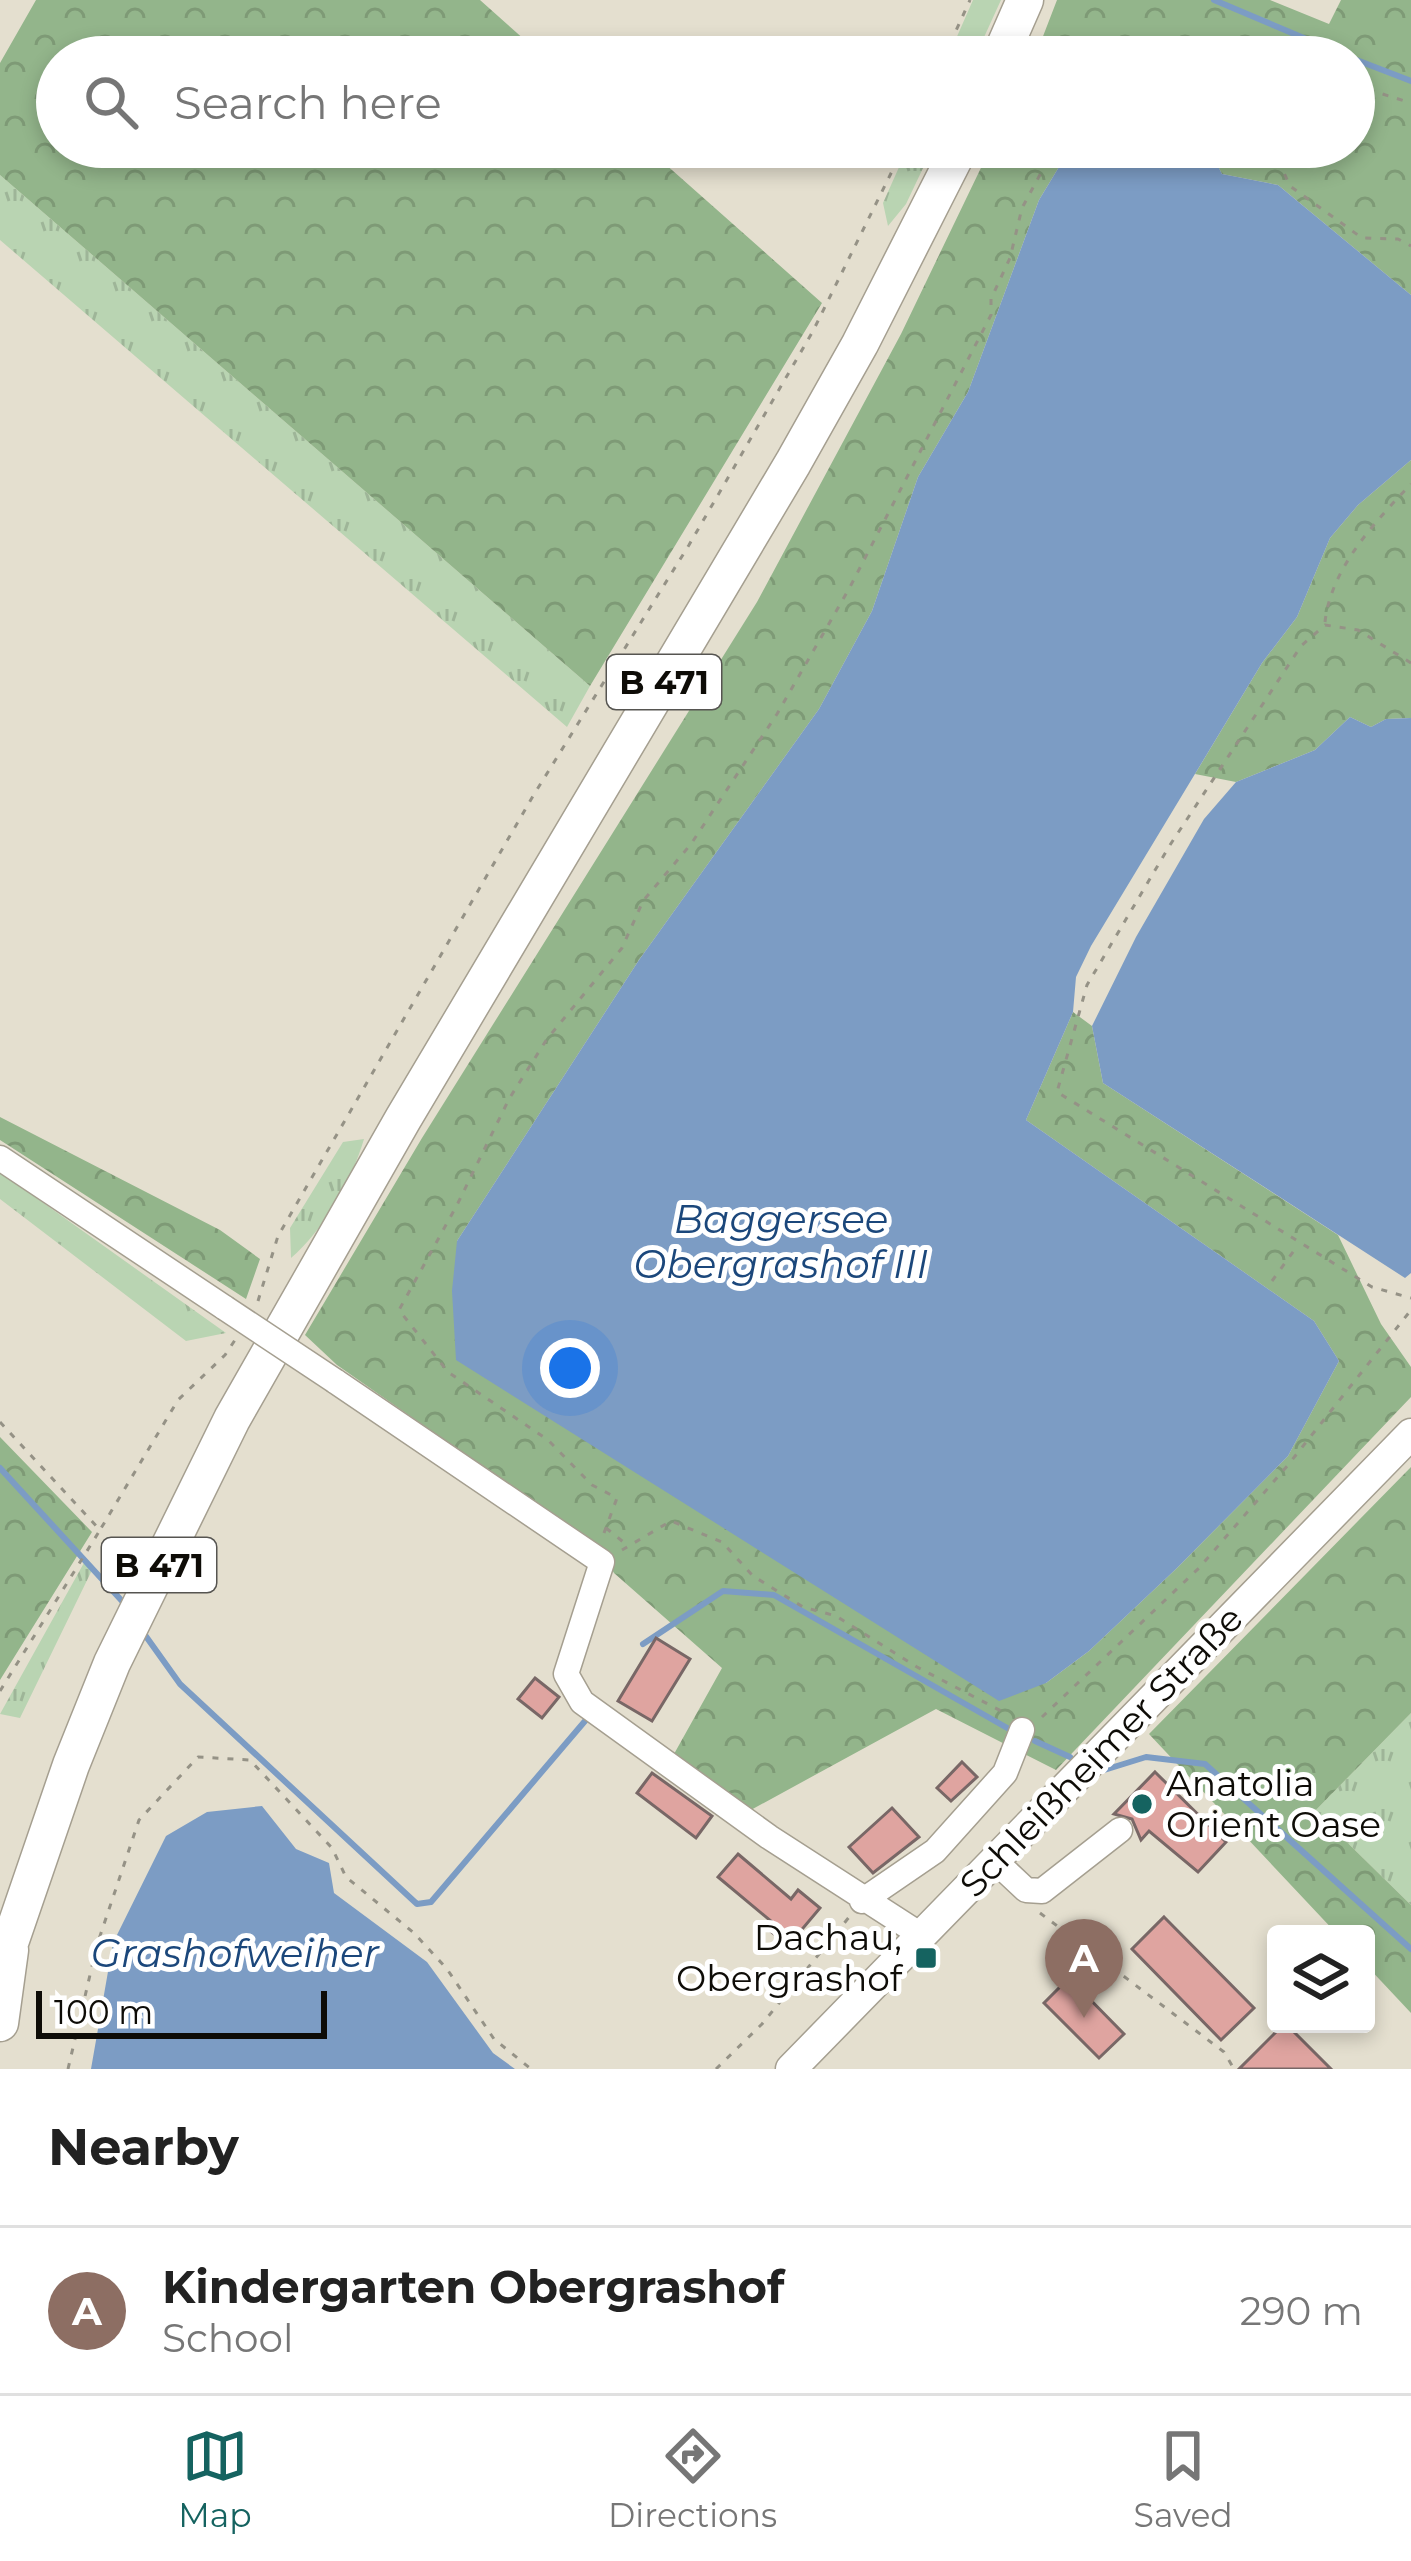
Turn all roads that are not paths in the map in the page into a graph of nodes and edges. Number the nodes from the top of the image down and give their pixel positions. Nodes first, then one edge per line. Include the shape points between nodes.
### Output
1 (1025, 0) edge
2 (1009, 36) edge
3 (949, 168) edge
4 (0, 1157) edge
5 (1411, 1434) edge
6 (1025, 1720) road end
7 (1120, 1830) dead end
8 (994, 1860) junction
9 (862, 1900) junction
10 (921, 1935) junction
11 (6, 1958) edge
12 (0, 2024) edge
13 (802, 2066) edge

1 - 2 highway
3 - 11 highway, B 471 via 793,463 232,1419 112,1664
4 - 9 street, bridge via 598,1558 566,1674 582,1702
5 - 8 main road, Schleißheimer Straße
6 - 9 street via 1005,1773 935,1851
7 - 8 street via 1042,1891 1026,1890
8 - 10 main road, Schleißheimer Straße
9 - 10 street
10 - 13 main road, Schleißheimer Straße
11 - 12 highway, B 471

